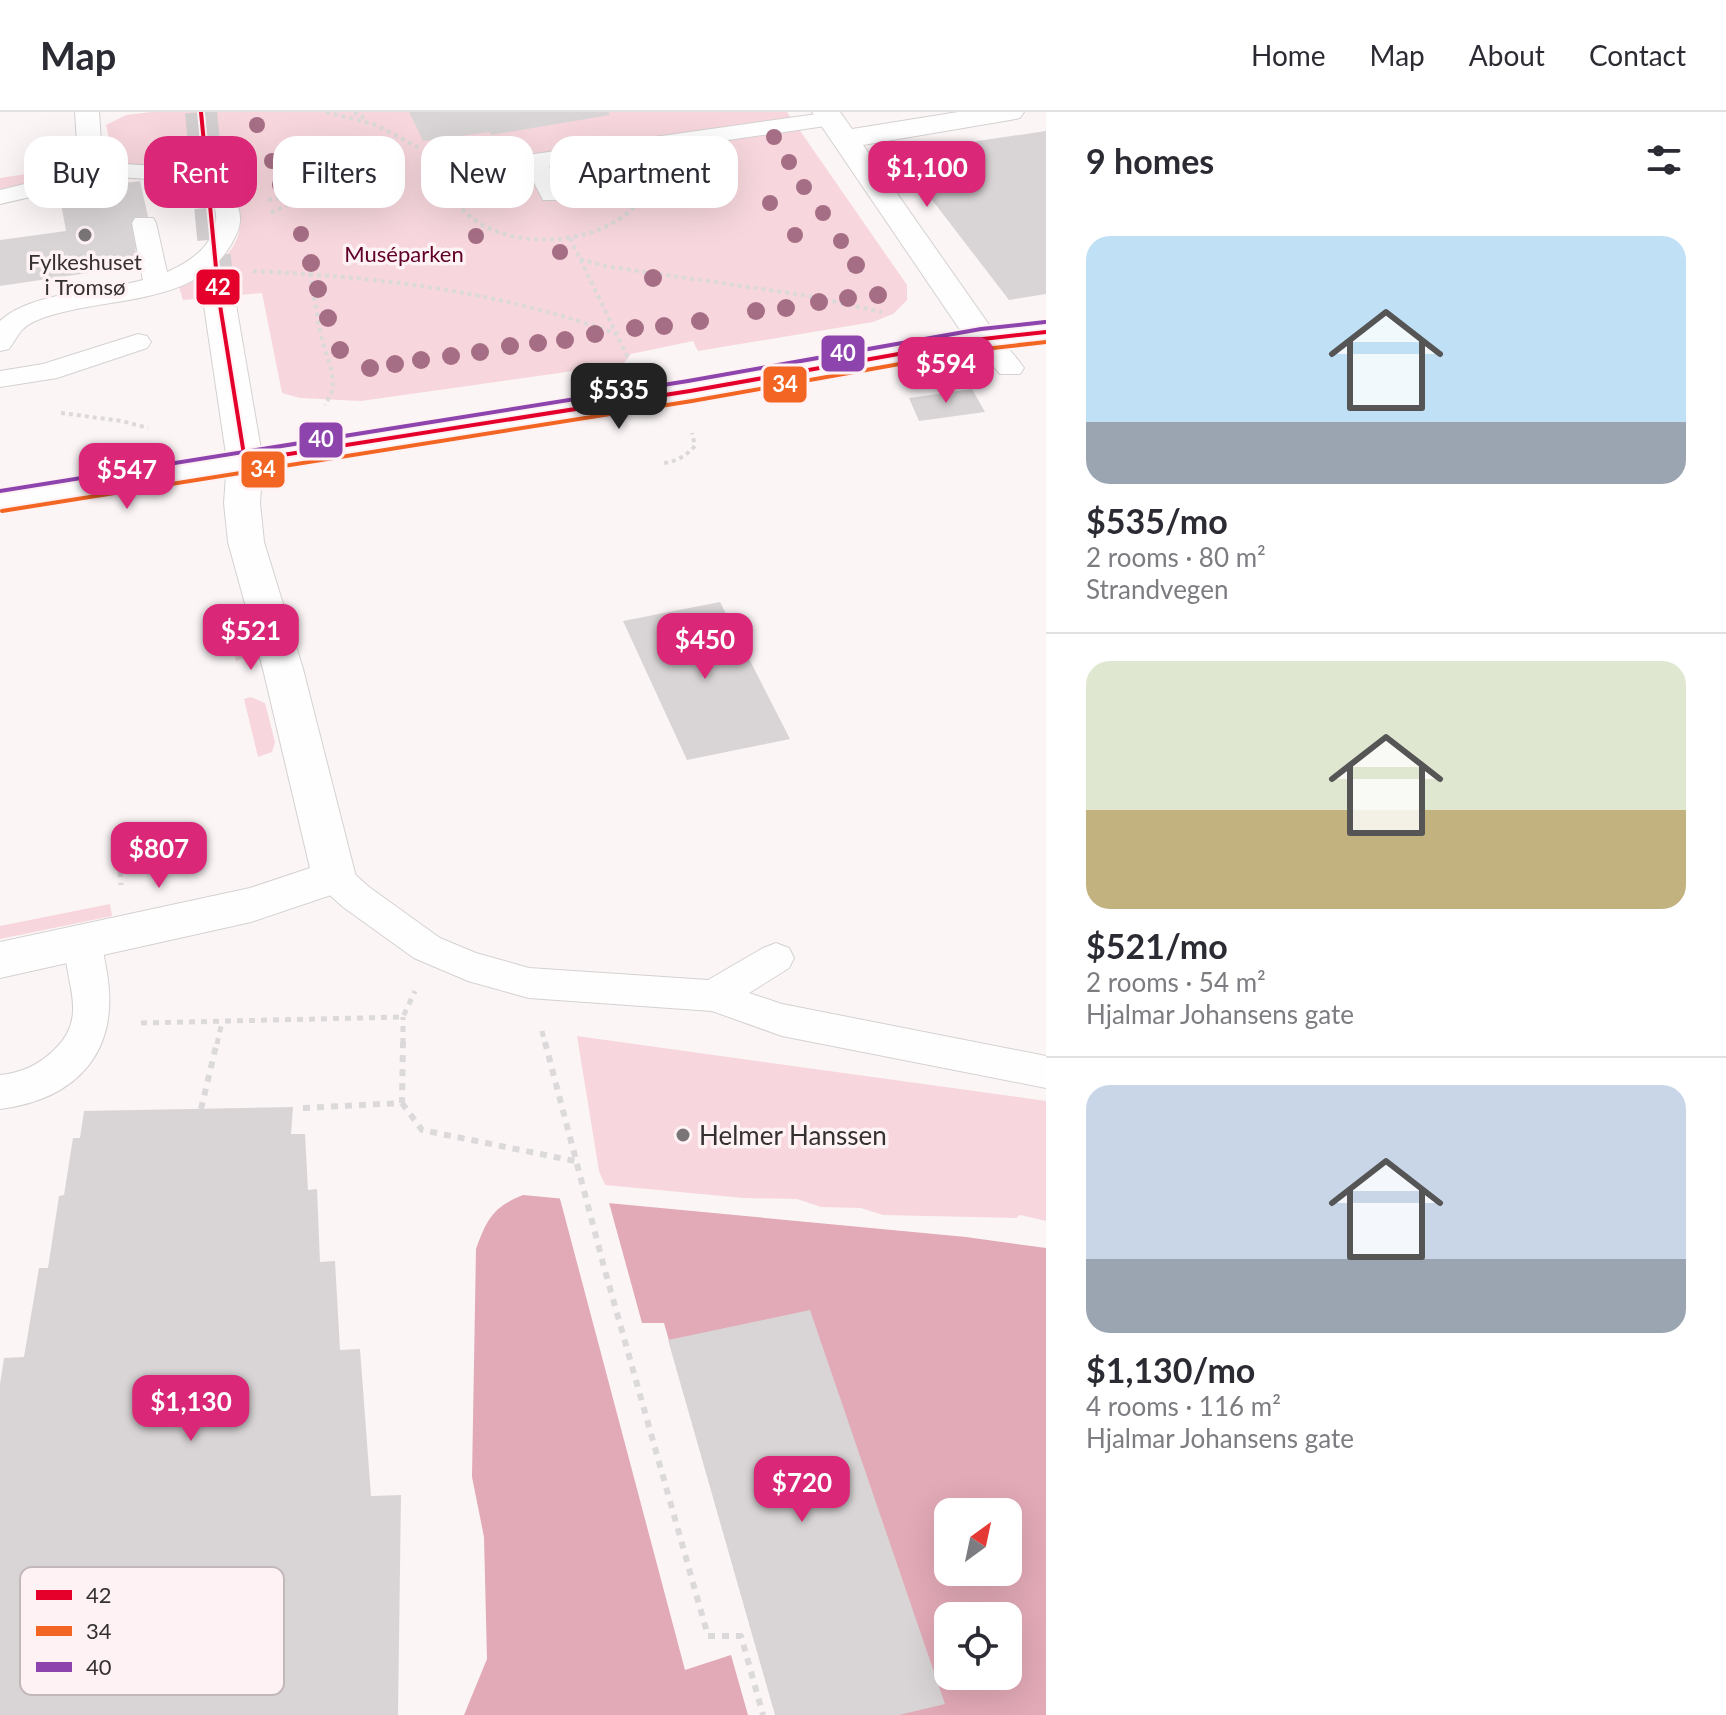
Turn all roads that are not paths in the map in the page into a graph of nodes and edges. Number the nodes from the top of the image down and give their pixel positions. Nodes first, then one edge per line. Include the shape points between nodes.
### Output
1 (87, 112) edge
2 (1010, 112) edge
3 (834, 123) edge
4 (89, 136) edge
5 (535, 162) joint
6 (128, 170) edge
7 (24, 191) edge
8 (550, 191) edge
9 (0, 197) edge
10 (144, 223) dead end
11 (157, 284) junction
12 (219, 299) tunnel mouth
13 (1046, 332) edge
14 (983, 339) junction
15 (138, 342) dead end
16 (0, 343) edge
17 (1010, 368) dead end
18 (0, 379) edge
19 (245, 461) junction
20 (0, 501) edge
21 (334, 877) junction
22 (83, 941) junction
23 (776, 958) dead end
24 (0, 960) edge
25 (713, 996) junction
26 (1046, 1072) edge
27 (0, 1092) edge

1 - 4 lane
2 - 3 street
3 - 5 lane
3 - 14 street
5 - 8 lane
6 - 11 lane via 186,176 204,184 226,205 229,224 210,258
7 - 9 lane
10 - 11 lane
11 - 16 lane via 24,316
12 - 19 street
13 - 14 street
14 - 17 lane
14 - 19 street
15 - 18 lane via 59,369
19 - 20 street
19 - 21 street via 246,542
21 - 22 street via 251,905
21 - 25 lane via 427,948 468,966 529,983
22 - 24 street
22 - 27 lane via 92,1009 84,1043 50,1077
23 - 25 lane
25 - 26 lane via 782,1020

